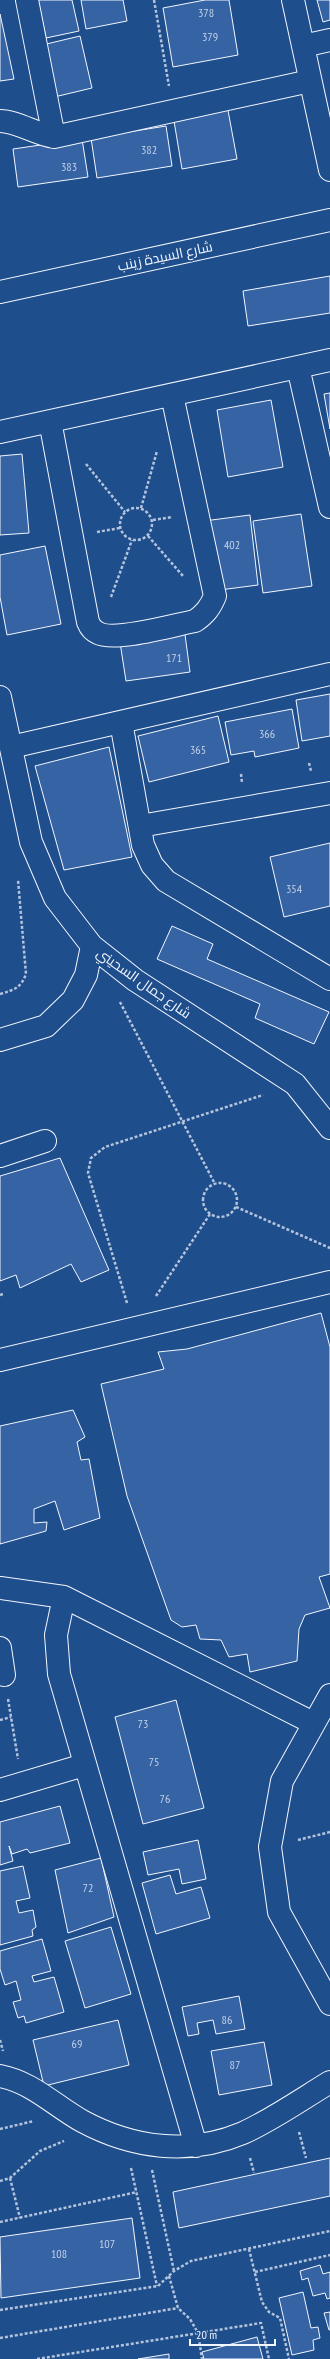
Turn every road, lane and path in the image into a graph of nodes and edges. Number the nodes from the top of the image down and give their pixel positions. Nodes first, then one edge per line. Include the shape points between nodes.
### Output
1 (27, 0) edge
2 (154, 0) edge
3 (293, 0) edge
4 (330, 40) edge
5 (303, 46) junction
6 (310, 81) junction
7 (174, 110) junction
8 (0, 121) edge
9 (54, 137) junction
10 (330, 170) edge
11 (330, 220) edge
12 (0, 292) edge
13 (330, 360) edge
14 (298, 367) junction
15 (172, 395) junction
16 (50, 421) junction
17 (0, 432) edge
18 (85, 463) dead end
19 (330, 507) edge
20 (125, 512) junction
21 (148, 536) junction
22 (132, 540) junction
23 (184, 577) dead end
24 (97, 633) junction
25 (330, 674) edge
26 (0, 697) edge
27 (121, 722) junction
28 (11, 747) junction
29 (330, 793) edge
30 (140, 826) junction
31 (31, 842) junction
32 (92, 946) junction
33 (330, 979) edge
34 (0, 994) edge
35 (117, 995) dead end
36 (0, 1040) edge
37 (295, 1084) junction
38 (182, 1122) junction
39 (330, 1128) edge
40 (45, 1142) dead end
41 (0, 1156) edge
42 (215, 1184) junction
43 (236, 1207) junction
44 (210, 1214) junction
45 (330, 1248) edge
46 (330, 1282) edge
47 (135, 1328) junction
48 (0, 1360) edge
49 (0, 1588) edge
50 (64, 1597) junction
51 (0, 1648) edge
52 (4, 1675) joint
53 (330, 1695) edge
54 (11, 1717) junction
55 (0, 1720) edge
56 (313, 1723) junction
57 (84, 1766) junction
58 (22, 1782) junction
59 (0, 1790) edge
60 (330, 1832) edge
61 (270, 1847) junction
62 (330, 2004) edge
63 (0, 2076) edge
64 (330, 2082) edge
65 (95, 2128) junction
66 (125, 2140) junction
67 (147, 2145) junction
68 (196, 2146) junction
69 (10, 2178) junction
70 (0, 2181) edge
71 (137, 2192) junction
72 (20, 2218) junction
73 (0, 2222) edge
74 (330, 2231) edge
75 (249, 2249) junction
76 (330, 2255) edge
77 (174, 2271) junction
78 (255, 2272) junction
79 (169, 2276) junction
80 (158, 2286) junction
81 (178, 2308) junction
82 (0, 2310) edge
83 (198, 2333) junction
84 (0, 2338) edge
85 (37, 2359) edge
86 (202, 2359) edge
87 (269, 2359) edge
88 (289, 2359) edge

1 - 9 street
2 - 7 path
3 - 5 street
4 - 5 street
5 - 6 street
6 - 7 street
6 - 10 street
7 - 9 street
8 - 9 street
11 - 12 street, شارع السيدة زينب
13 - 14 street
14 - 15 street
14 - 19 street
15 - 16 street
15 - 24 street via 215,596 204,615 195,621 119,636
16 - 17 street
16 - 24 street via 88,622
18 - 20 path
20 - 21 path via 132,508 141,508 148,512 153,520 153,529
20 - 22 path via 120,520 120,528 124,536
21 - 22 path via 141,540
21 - 23 path
22 - 24 path
25 - 27 street
26 - 28 street, شارع جمال السحيني
27 - 28 street
27 - 30 street
28 - 31 street, شارع جمال السحيني
29 - 30 street
30 - 33 street via 152,865 166,881
31 - 32 street, شارع جمال السحيني via 54,898
31 - 34 path via 19,860 17,873 26,974 15,990
32 - 36 street via 86,974 73,1000 46,1026
32 - 37 street, شارع جمال السحيني via 135,980
35 - 38 path
37 - 38 path
37 - 39 street, شارع جمال السحيني
38 - 42 path
38 - 47 path via 105,1147 91,1158 88,1174
40 - 41 street
42 - 43 path via 230,1186 235,1192
42 - 44 path via 204,1194 203,1201
43 - 44 path via 225,1217
43 - 45 path
44 - 47 path
46 - 47 street
47 - 48 street
49 - 50 street
50 - 56 street
50 - 57 street via 56,1635 59,1674
51 - 52 street
52 - 54 path
53 - 56 street
54 - 55 path
54 - 58 path
56 - 61 street via 282,1781
57 - 58 street
57 - 68 street
58 - 59 street
60 - 61 path
61 - 62 street via 279,1912
63 - 65 street via 11,2078 38,2091 67,2113
64 - 68 street via 243,2133
65 - 66 street
65 - 69 path via 40,2151
66 - 67 street
66 - 71 path
67 - 68 street
67 - 77 path
69 - 70 path
69 - 72 path
71 - 72 path
71 - 80 path
72 - 73 path
74 - 75 path
75 - 77 path via 191,2261
75 - 78 path
76 - 78 path
77 - 79 path
78 - 88 path via 262,2302 269,2312 280,2318
79 - 80 path
79 - 81 path
80 - 82 path
81 - 83 path via 190,2319
81 - 84 path
83 - 85 path
83 - 86 path
83 - 87 path via 261,2323

